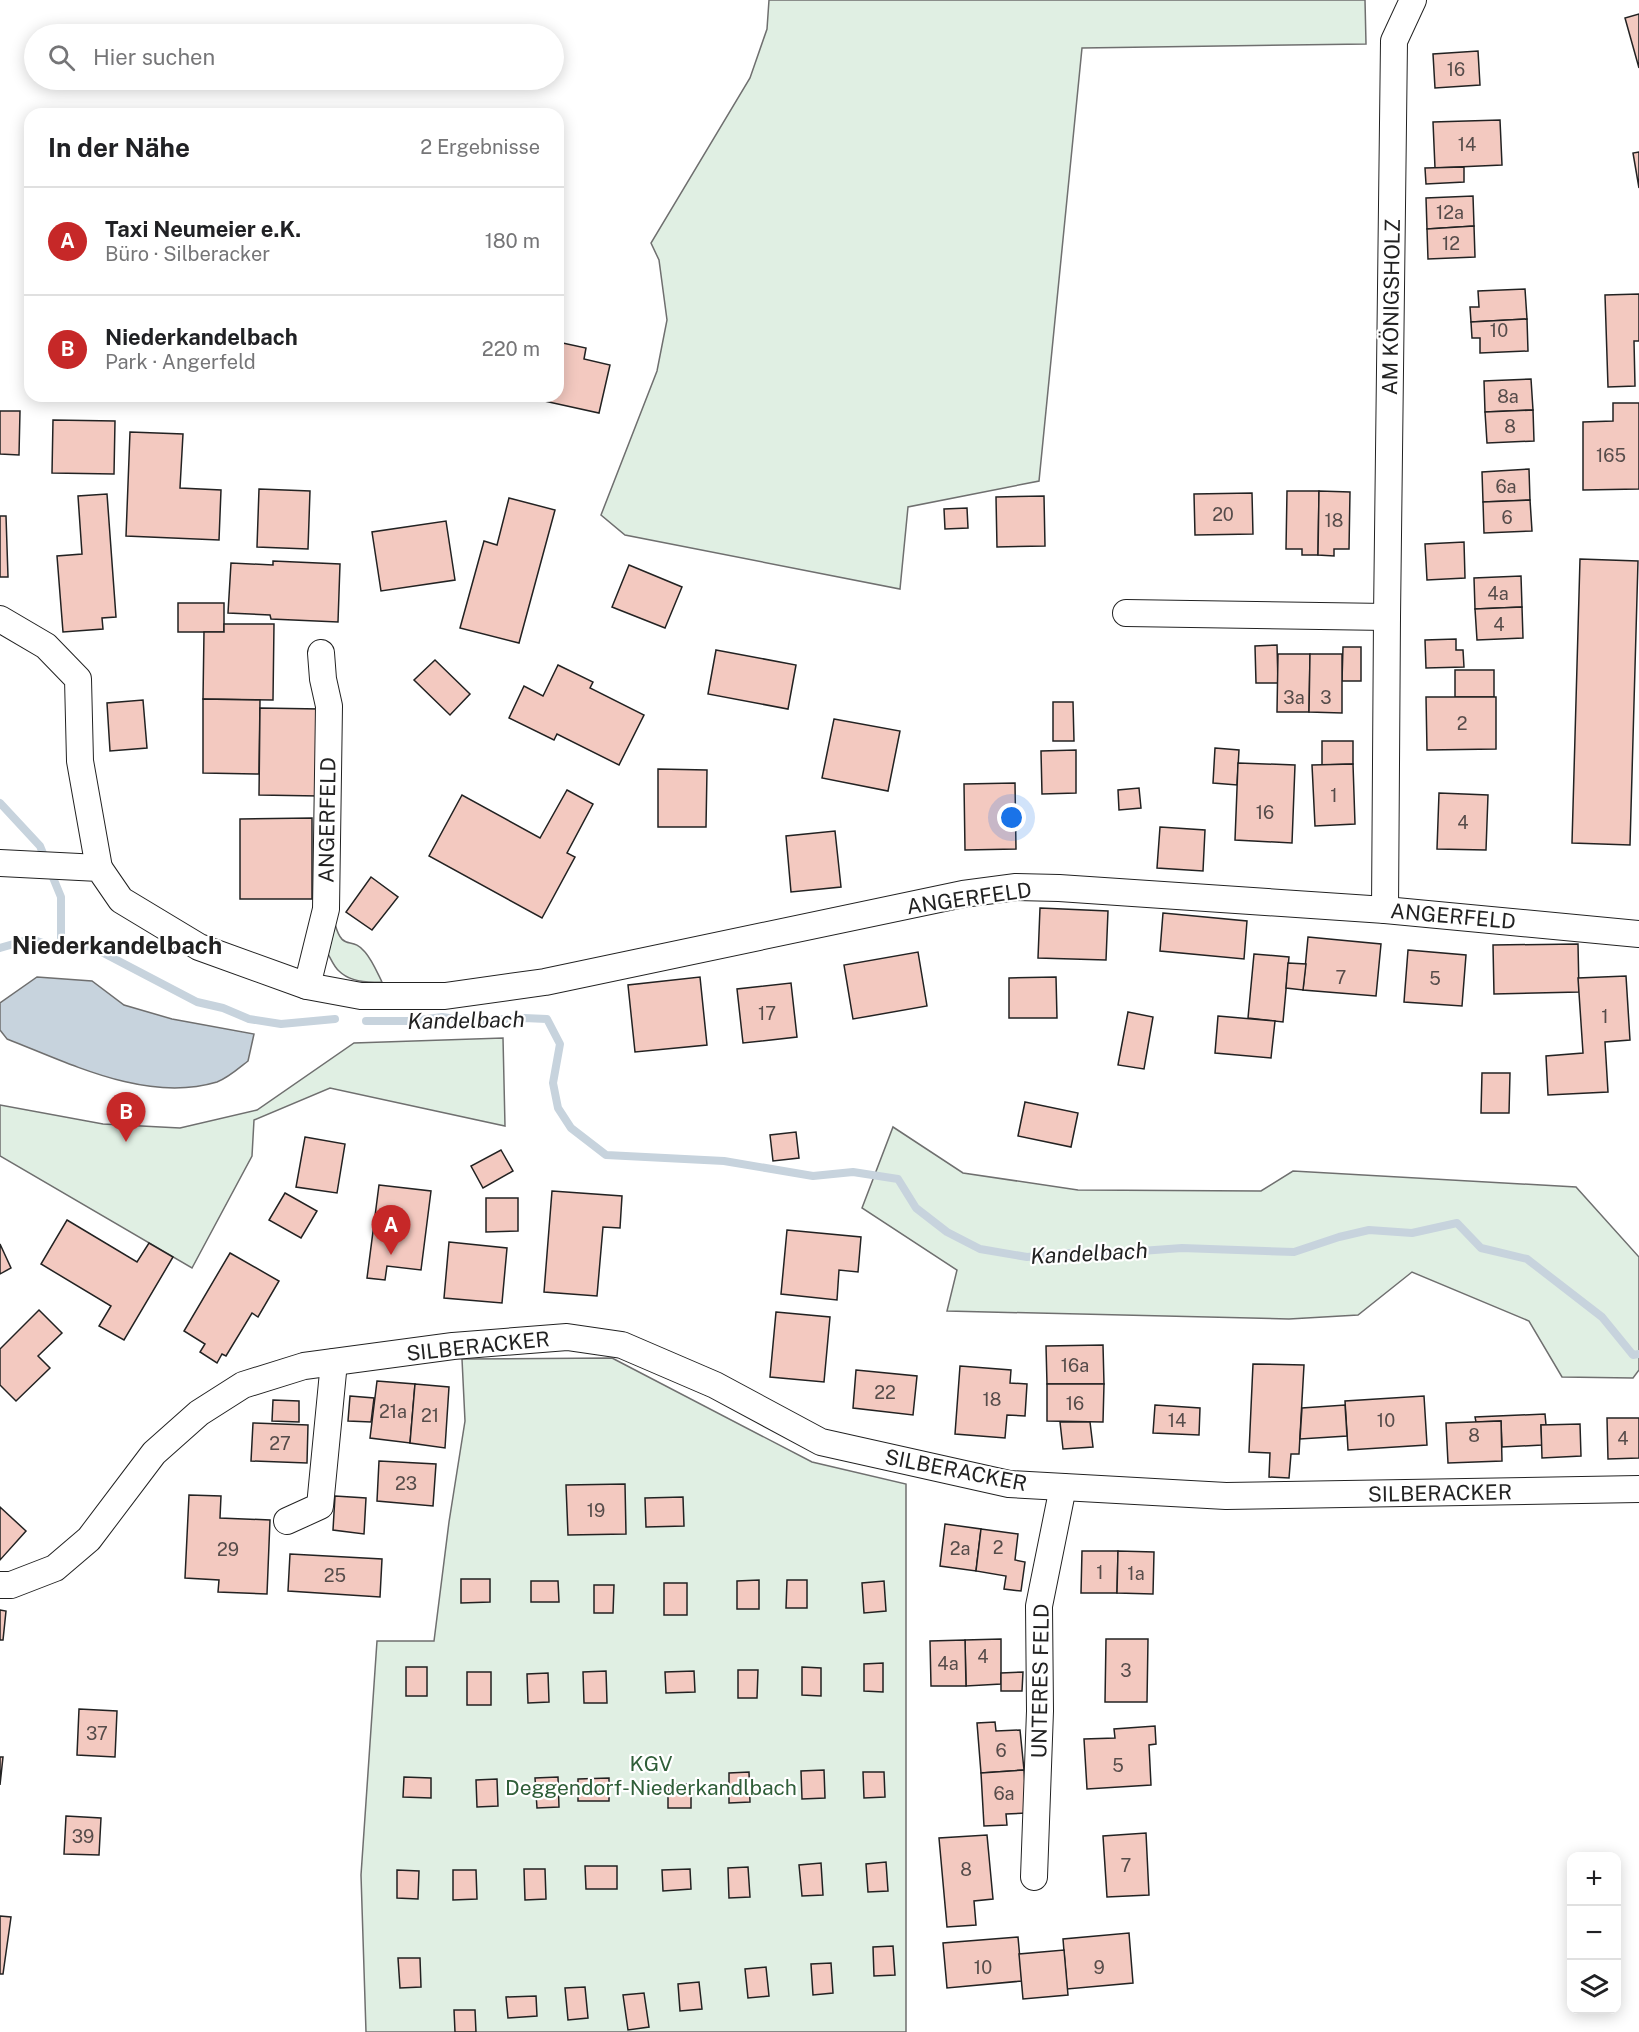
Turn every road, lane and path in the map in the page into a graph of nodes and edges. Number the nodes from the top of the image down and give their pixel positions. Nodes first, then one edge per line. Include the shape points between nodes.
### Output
1 (1413, 0) edge
2 (1126, 613) dead end
3 (1387, 617) junction
4 (0, 620) edge
5 (321, 653) dead end
6 (0, 863) edge
7 (99, 868) junction
8 (1385, 910) junction
9 (1639, 934) edge
10 (307, 986) junction
11 (334, 1362) junction
12 (1063, 1487) junction
13 (1639, 1489) edge
14 (287, 1521) dead end
15 (0, 1585) edge
16 (1034, 1877) dead end

1 - 3 street, AM KÖNIGSHOLZ via 1394,40
2 - 3 street
3 - 8 street, AM KÖNIGSHOLZ
4 - 7 street via 46,646 78,679 80,761
5 - 10 street, ANGERFELD via 329,706 326,909
6 - 7 street
7 - 10 street, ANGERFELD via 121,900 199,947
8 - 9 street, ANGERFELD
8 - 10 street, ANGERFELD via 1016,887 963,894 545,982 445,996 361,996
11 - 12 street, SILBERACKER via 453,1346 567,1337 622,1345 715,1385 821,1442 1009,1484
11 - 14 street via 320,1506
11 - 15 street, SILBERACKER via 304,1366 243,1385 198,1413 154,1453 89,1539 55,1568 11,1585
12 - 13 street, SILBERACKER via 1226,1496
12 - 16 street, UNTERES FELD via 1040,1606

